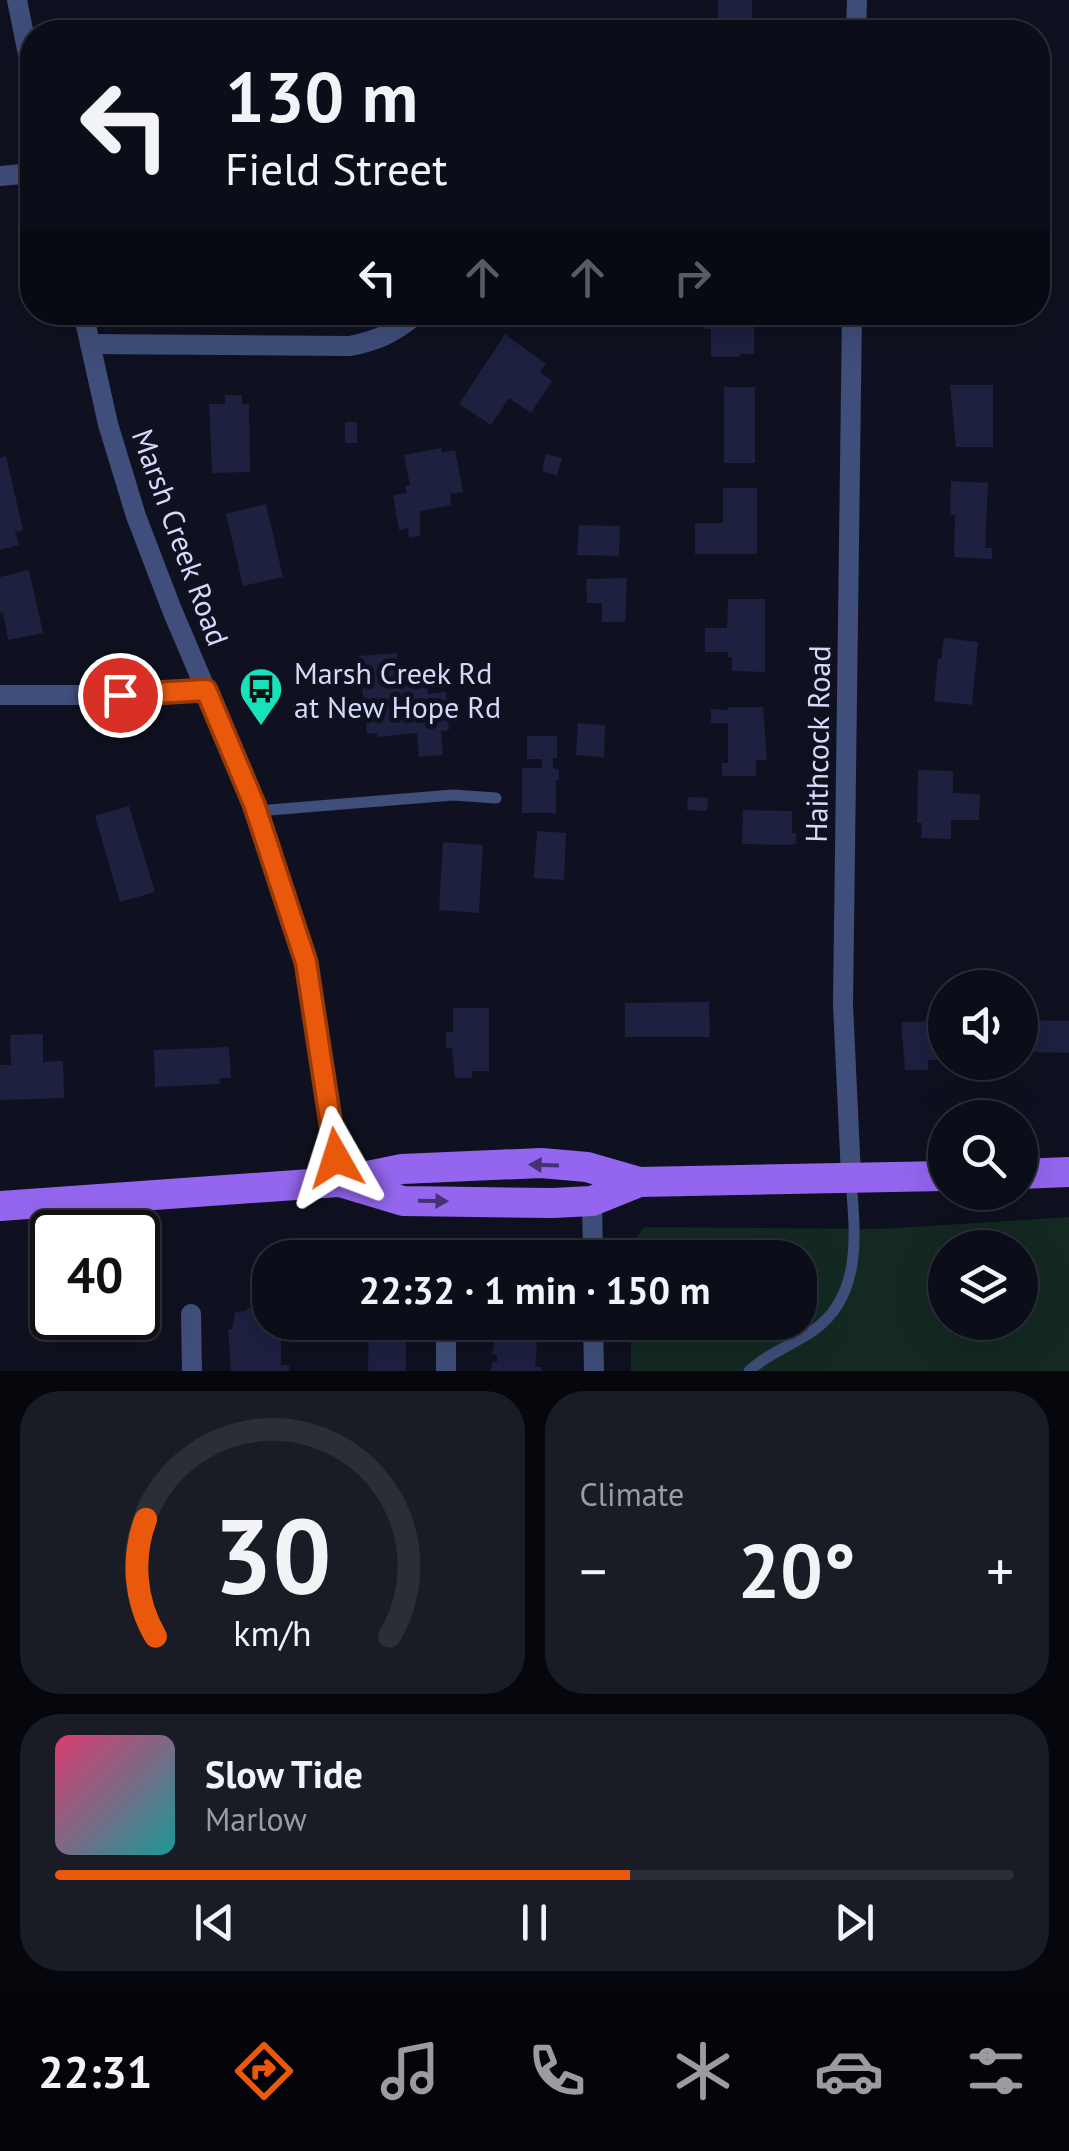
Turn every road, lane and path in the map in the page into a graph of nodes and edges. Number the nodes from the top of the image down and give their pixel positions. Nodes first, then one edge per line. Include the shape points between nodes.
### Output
1 (86, 325) edge
2 (401, 325) edge
3 (852, 325) edge
4 (90, 344) junction
5 (206, 690) junction
6 (0, 695) edge
7 (496, 798) dead end
8 (257, 811) junction
9 (1069, 1172) edge
10 (1038, 1173) edge
11 (851, 1176) junction
12 (928, 1176) edge
13 (338, 1182) junction
14 (639, 1182) junction
15 (592, 1200) junction
16 (0, 1206) edge
17 (593, 1240) edge
18 (191, 1314) dead end
19 (446, 1340) edge
20 (593, 1340) edge
21 (192, 1371) edge
22 (446, 1371) edge
23 (594, 1371) edge
24 (748, 1371) edge

1 - 4 street, Marsh Creek Road
2 - 4 street via 350,346
3 - 11 street, Haithcock Road via 843,1004
4 - 5 street, Marsh Creek Road via 136,516
5 - 6 street
5 - 8 street, Marsh Creek Road
7 - 8 lane via 453,795
8 - 13 street, Marsh Creek Road via 306,962
9 - 10 main road
11 - 12 main road
11 - 14 main road
11 - 24 lane via 854,1235 844,1296 816,1329
14 -> 13 main road via 541,1164 402,1169
13 -> 15 main road via 403,1201
13 - 16 main road
14 - 15 main road
15 - 17 street
18 - 21 street
19 - 22 street
20 - 23 street

